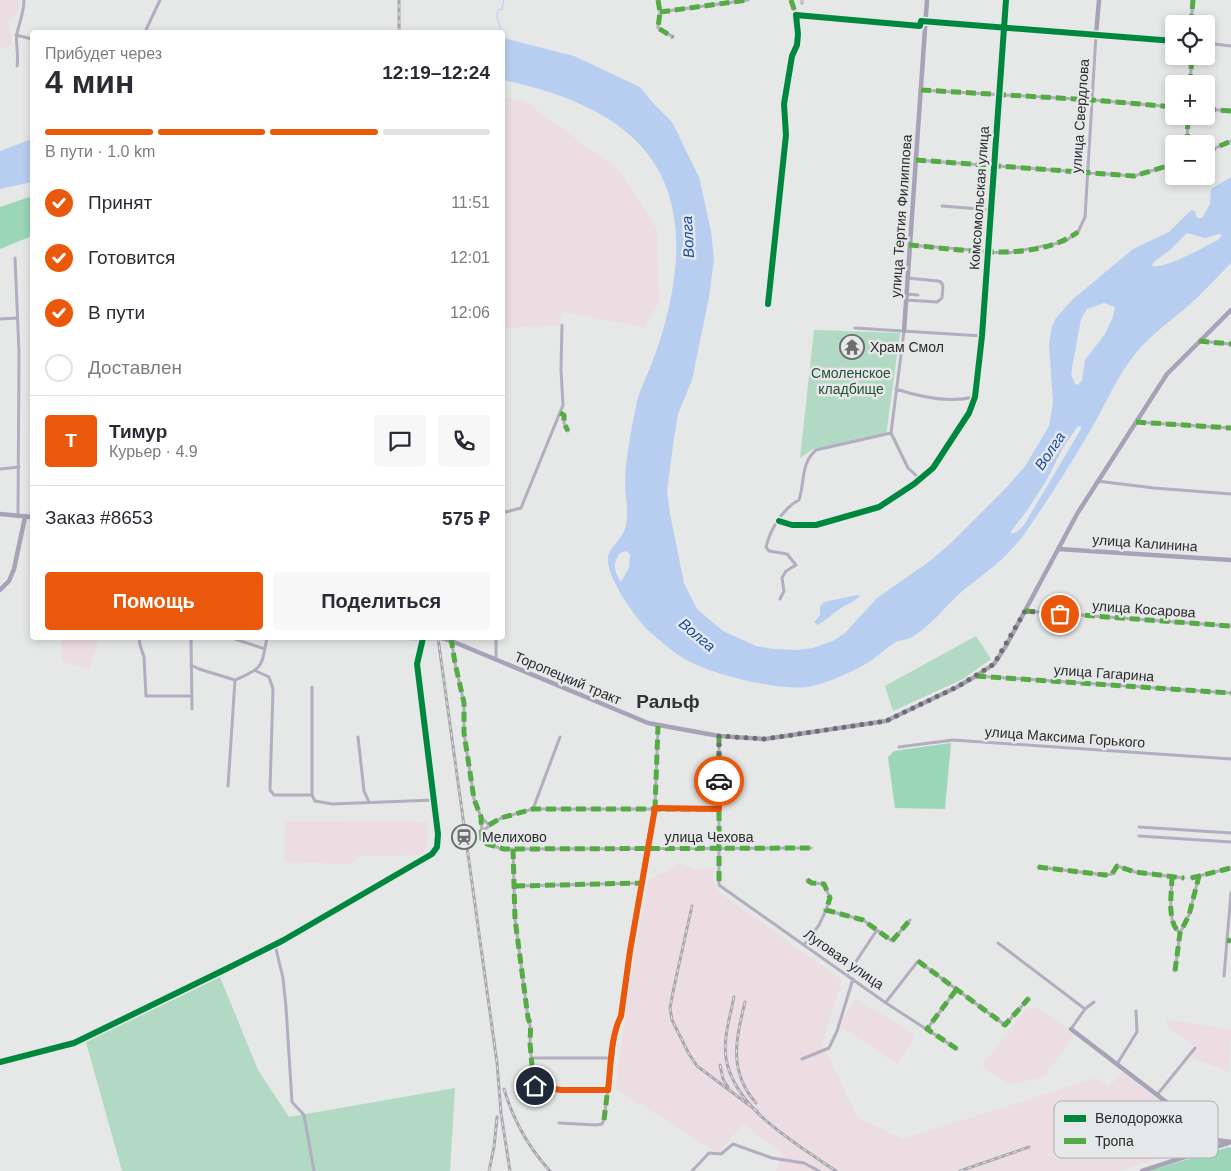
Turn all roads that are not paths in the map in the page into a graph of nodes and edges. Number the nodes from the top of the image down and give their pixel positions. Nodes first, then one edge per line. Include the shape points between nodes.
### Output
1 (24, 0) edge
2 (160, 0) edge
3 (658, 0) edge
4 (748, 0) edge
5 (786, 0) edge
6 (927, 0) edge
7 (1006, 0) edge
8 (1099, 0) edge
9 (1193, 0) edge
10 (791, 2) edge
11 (660, 12) junction
12 (796, 15) junction
13 (1192, 15) edge
14 (924, 22) junction
15 (1004, 29) junction
16 (146, 30) edge
17 (16, 35) junction
18 (1096, 35) junction
19 (673, 37) dead end
20 (30, 38) edge
21 (1165, 40) edge
22 (1215, 44) edge
23 (1231, 46) edge
24 (16, 66) dead end
25 (921, 90) junction
26 (999, 95) junction
27 (1093, 100) junction
28 (1165, 106) edge
29 (1215, 110) edge
30 (1231, 111) edge
31 (1231, 141) edge
32 (1215, 148) edge
33 (916, 160) junction
34 (995, 166) junction
35 (1165, 166) edge
36 (1088, 172) junction
37 (942, 206) dead end
38 (992, 210) junction
39 (909, 245) junction
40 (989, 251) junction
41 (16, 258) dead end
42 (907, 278) junction
43 (918, 295) dead end
44 (906, 297) junction
45 (768, 304) dead end
46 (1231, 310) edge
47 (17, 318) junction
48 (0, 319) edge
49 (562, 325) dead end
50 (855, 328) dead end
51 (904, 331) junction
52 (982, 336) junction
53 (1199, 341) junction
54 (1231, 344) edge
55 (896, 389) junction
56 (975, 397) junction
57 (560, 413) junction
58 (1136, 422) junction
59 (1231, 428) edge
60 (568, 431) dead end
61 (891, 433) junction
62 (19, 467) junction
63 (0, 469) edge
64 (919, 478) junction
65 (1097, 481) junction
66 (1231, 494) edge
67 (505, 512) edge
68 (0, 514) edge
69 (18, 517) junction
70 (25, 517) junction
71 (30, 518) edge
72 (779, 521) junction
73 (1058, 549) junction
74 (1231, 560) edge
75 (0, 590) edge
76 (780, 599) dead end
77 (1025, 611) junction
78 (1231, 626) edge
79 (139, 640) edge
80 (191, 640) edge
81 (238, 640) edge
82 (267, 640) edge
83 (422, 640) edge
84 (451, 640) edge
85 (453, 640) edge
86 (496, 640) edge
87 (265, 649) junction
88 (496, 660) junction
89 (191, 665) junction
90 (256, 671) junction
91 (976, 676) junction
92 (235, 680) junction
93 (312, 687) dead end
94 (1231, 693) edge
95 (191, 696) junction
96 (192, 708) dead end
97 (658, 726) junction
98 (719, 736) junction
99 (358, 737) dead end
100 (560, 737) dead end
101 (899, 747) dead end
102 (1231, 759) edge
103 (228, 786) dead end
104 (312, 795) junction
105 (434, 800) junction
106 (369, 802) junction
107 (655, 808) junction
108 (533, 809) junction
109 (719, 809) junction
110 (480, 817) junction
111 (490, 825) junction
112 (1139, 827) dead end
113 (482, 831) junction
114 (1231, 833) edge
115 (1139, 836) dead end
116 (1231, 842) edge
117 (647, 848) junction
118 (811, 848) dead end
119 (513, 849) junction
120 (720, 849) junction
121 (1038, 867) dead end
122 (1231, 868) edge
123 (1172, 876) junction
124 (1198, 876) junction
125 (1184, 878) dead end
126 (1191, 878) dead end
127 (807, 880) dead end
128 (641, 883) junction
129 (515, 886) junction
130 (1231, 893) edge
131 (826, 910) junction
132 (910, 920) dead end
133 (876, 930) junction
134 (1180, 933) junction
135 (1229, 940) edge
136 (998, 943) dead end
137 (275, 945) junction
138 (804, 945) junction
139 (1175, 972) dead end
140 (847, 975) junction
141 (1224, 976) dead end
142 (853, 979) junction
143 (956, 990) junction
144 (1029, 998) dead end
145 (1094, 1002) dead end
146 (886, 1003) junction
147 (1085, 1009) junction
148 (1136, 1011) dead end
149 (927, 1029) junction
150 (1071, 1029) joint
151 (1195, 1048) dead end
152 (957, 1049) dead end
153 (533, 1058) junction
154 (612, 1058) junction
155 (802, 1059) dead end
156 (0, 1062) edge
157 (1117, 1064) junction
158 (608, 1090) junction
159 (1157, 1095) junction
160 (1165, 1101) edge
161 (558, 1123) dead end
162 (1230, 1142) edge
163 (1218, 1146) edge
164 (1181, 1158) edge
165 (314, 1171) edge
166 (692, 1171) edge
167 (819, 1171) edge
168 (1142, 1171) edge

1 - 17 street
2 - 16 street
3 - 11 street
4 - 11 street
5 - 10 street
6 - 14 street, улица Тертия Филиппова
7 - 15 street, Комсомольская улица
8 - 18 street, улица Свердлова
9 - 13 street
10 - 12 street
11 - 19 street via 658,28
12 - 14 street via 920,26 920,22
12 - 45 street via 798,34 784,104 786,135
14 - 15 street
14 - 25 street, улица Тертия Филиппова
15 - 18 street
15 - 26 street, Комсомольская улица
17 - 20 street
17 - 24 street
18 - 21 street
18 - 27 street, улица Свердлова
22 - 23 street
25 - 26 street
25 - 33 street, улица Тертия Филиппова
26 - 27 street
26 - 34 street, Комсомольская улица
27 - 28 street
27 - 36 street, улица Свердлова
29 - 30 street
31 - 32 street
33 - 34 street
33 - 39 street, улица Тертия Филиппова
34 - 36 street
34 - 38 street, Комсомольская улица
35 - 36 street via 1134,176
36 - 40 street, улица Свердлова via 1085,217 1078,232 1064,242 1008,253
37 - 38 street
38 - 40 street, Комсомольская улица
39 - 40 street
39 - 42 street, улица Тертия Филиппова
40 - 52 street, Комсомольская улица
41 - 47 street
42 - 44 street, улица Тертия Филиппова
42 - 44 street via 938,281 943,286 940,301
43 - 44 street
44 - 51 street, улица Тертия Филиппова
46 - 53 street, Торопецкий тракт
47 - 48 street
47 - 62 street
49 - 57 street via 564,405
50 - 51 street
51 - 52 street
51 - 55 street, улица Тертия Филиппова
52 - 56 street, Комсомольская улица
53 - 54 street
53 - 58 street, Торопецкий тракт via 1167,374
55 - 56 street via 938,398
55 - 61 street, улица Тертия Филиппова
56 - 64 street, Комсомольская улица via 959,430 933,468
57 - 60 street
57 - 67 street via 525,502 521,508
58 - 59 street
58 - 65 street, Торопецкий тракт
61 - 64 street via 908,468
61 - 72 street via 816,450 805,463 799,500 791,504
62 - 63 street
62 - 69 street
64 - 72 street, Комсомольская улица via 892,499 865,512 816,525 792,525
65 - 66 street
65 - 73 street, Торопецкий тракт
68 - 69 street
69 - 70 street
70 - 71 street
70 - 75 street via 14,569 9,582
72 - 76 street via 769,534 766,547 769,551 787,554 796,565 782,578 784,591
73 - 74 street, улица Калинина
73 - 77 street, Торопецкий тракт
77 - 78 street, улица Косарова
77 - 91 street, Торопецкий тракт via 994,664
79 - 95 street via 144,657 146,696
80 - 89 street
81 - 87 street
82 - 87 street
83 - 105 street via 416,664
84 - 110 street via 464,703 464,733 473,790
85 - 88 street, Торопецкий тракт
86 - 88 street
87 - 90 street
88 - 97 street, Торопецкий тракт
89 - 92 street
89 - 95 street
90 - 92 street
90 - 104 street via 269,677 272,689 270,790 274,795
91 - 94 street, улица Гагарина
91 - 98 street, Торопецкий тракт via 886,721 765,739
92 - 103 street
93 - 104 street
95 - 96 street
97 - 98 street, Торопецкий тракт
97 - 107 street
98 - 109 street
99 - 106 street via 364,791
100 - 108 street
101 - 102 street, улица Максима Горького via 953,740
104 - 106 street via 314,800 322,803
105 - 106 street
105 - 137 street via 438,839 432,854
107 - 108 street
107 - 109 street
107 - 117 street
108 - 111 street via 501,818
109 - 120 street
110 - 111 street
110 - 113 street
111 - 113 street
112 - 114 street
113 - 119 street, улица Чехова via 482,839 487,844
115 - 116 street
117 - 119 street, улица Чехова
117 - 120 street, улица Чехова
117 - 128 street
118 - 120 street, улица Чехова
119 - 129 street
120 - 138 street, Луговая улица via 719,885
121 - 123 street via 1105,875 1112,874 1117,866 1135,872
122 - 124 street
123 - 125 street
123 - 134 street via 1172,920 1174,929
124 - 126 street
124 - 134 street via 1189,915
127 - 131 street via 824,884 830,898
128 - 129 street
128 - 154 street
129 - 153 street via 515,919
130 - 135 street
131 - 133 street via 863,920
131 - 138 street
132 - 133 street via 892,941
133 - 140 street
134 - 139 street
135 - 141 street
136 - 147 street
137 - 156 street via 74,1042
137 - 165 street via 283,978 292,1102 304,1115
138 - 140 street, Луговая улица
140 - 142 street, Луговая улица
142 - 146 street, Луговая улица
142 - 155 street via 829,1048
143 - 144 street via 1005,1026
143 - 146 street via 918,961
143 - 149 street
145 - 147 street
146 - 149 street, Луговая улица
147 - 150 street
148 - 157 street via 1137,1032
149 - 152 street, Луговая улица
150 - 157 street
151 - 159 street
153 - 154 street
153 - 158 street via 532,1084 544,1088
154 - 158 street
157 - 159 street
158 - 161 street via 602,1124
159 - 160 street
162 - 163 street
164 - 168 street
166 - 167 street via 708,1153 721,1154 733,1144 772,1158 804,1163

